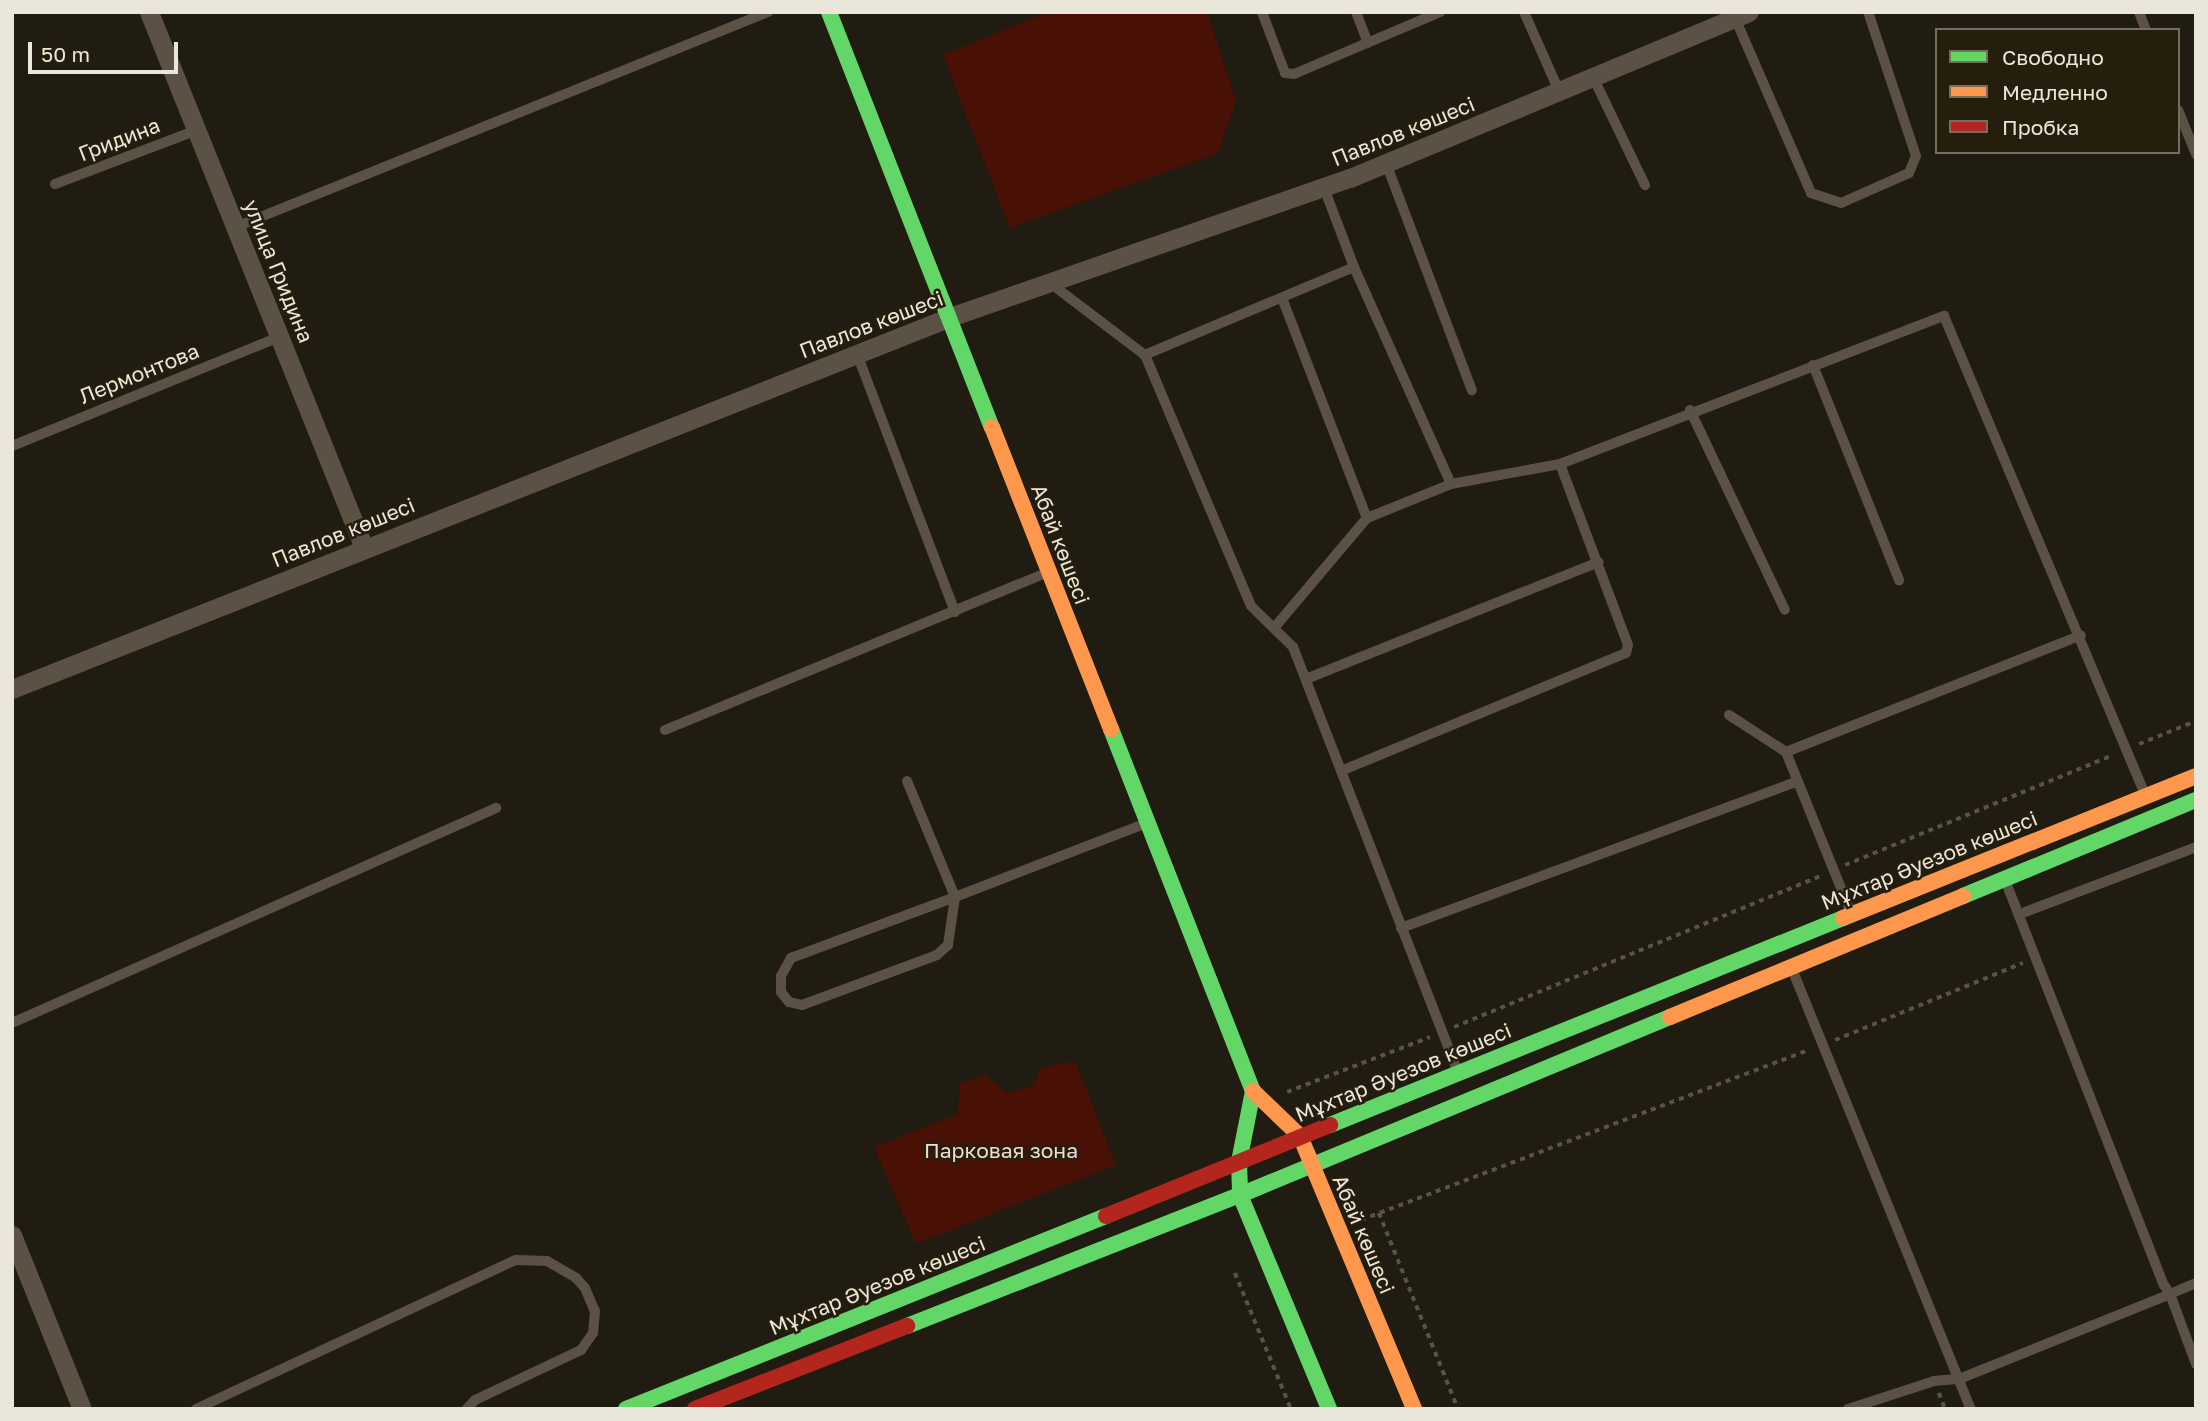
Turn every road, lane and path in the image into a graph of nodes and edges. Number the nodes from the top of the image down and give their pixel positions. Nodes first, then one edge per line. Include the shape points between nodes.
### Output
1 (768, 12) edge
2 (829, 12) edge
3 (1262, 12) edge
4 (1356, 12) edge
5 (1440, 12) edge
6 (1524, 12) edge
7 (1868, 12) edge
8 (152, 13) edge
9 (1742, 15) edge
10 (1368, 43) junction
11 (1593, 77) junction
12 (1559, 91) junction
13 (2180, 115) edge
14 (197, 129) junction
15 (2196, 154) edge
16 (1386, 163) junction
17 (55, 184) dead end
18 (1645, 185) dead end
19 (1324, 188) junction
20 (236, 227) junction
21 (1354, 267) junction
22 (1050, 283) junction
23 (1282, 298) junction
24 (950, 317) junction
25 (281, 336) junction
26 (857, 354) junction
27 (1145, 355) junction
28 (1813, 365) junction
29 (1472, 390) dead end
30 (1690, 410) junction
31 (12, 446) edge
32 (1560, 464) junction
33 (1451, 484) junction
34 (1367, 517) junction
35 (364, 548) junction
36 (1598, 562) junction
37 (1049, 571) junction
38 (1899, 580) dead end
39 (1785, 610) dead end
40 (955, 612) junction
41 (1274, 628) junction
42 (2081, 635) junction
43 (1306, 679) junction
44 (12, 689) edge
45 (1729, 715) dead end
46 (2196, 721) edge
47 (665, 730) dead end
48 (2127, 749) junction
49 (1786, 752) junction
50 (1341, 771) junction
51 (2196, 776) edge
52 (907, 781) dead end
53 (1798, 781) junction
54 (2146, 796) junction
55 (2196, 800) edge
56 (496, 808) dead end
57 (1148, 822) junction
58 (2196, 847) edge
59 (1998, 856) junction
60 (1833, 870) junction
61 (2004, 877) junction
62 (954, 897) junction
63 (1852, 913) junction
64 (2020, 914) junction
65 (1401, 928) junction
66 (1864, 939) junction
67 (1781, 943) junction
68 (2038, 957) junction
69 (1791, 966) junction
70 (12, 1023) edge
71 (1441, 1032) junction
72 (1821, 1045) junction
73 (1463, 1086) junction
74 (1259, 1096) junction
75 (1300, 1136) junction
76 (1239, 1162) junction
77 (1312, 1164) junction
78 (1240, 1195) junction
79 (1379, 1213) junction
80 (1339, 1228) junction
81 (12, 1235) edge
82 (1235, 1273) dead end
83 (2196, 1283) edge
84 (2170, 1294) junction
85 (2196, 1364) edge
86 (1959, 1379) junction
87 (679, 1387) junction
88 (1869, 1405) edge
89 (82, 1409) edge
90 (196, 1409) edge
91 (467, 1409) edge
92 (626, 1409) edge
93 (688, 1409) edge
94 (695, 1409) edge
95 (1291, 1409) edge
96 (1329, 1409) edge
97 (1414, 1409) edge
98 (1458, 1409) edge
99 (1848, 1409) edge
100 (1970, 1409) edge

1 - 20 lane
2 - 24 main road, Абай көшесі
3 - 10 lane via 1285,73 1294,74
4 - 10 lane
5 - 10 lane
6 - 12 lane
7 - 9 lane via 1916,156 1909,173 1842,203 1811,193
8 - 14 street, улица Гридина
9 - 11 street, Павлов көшесі
11 - 12 street, Павлов көшесі
11 - 18 lane
12 - 16 street, Павлов көшесі
13 - 15 lane
14 - 17 lane, Гридина
14 - 20 street, улица Гридина
16 - 19 street, Павлов көшесі
16 - 29 lane
19 - 21 lane
19 - 22 street, Павлов көшесі
20 - 25 street, улица Гридина
21 - 23 lane
21 - 33 lane
22 - 24 street, Павлов көшесі
22 - 27 lane
23 - 27 lane
23 - 34 lane
24 - 26 street, Павлов көшесі
24 - 37 main road, Абай көшесі
25 - 31 lane, Лермонтова
25 - 35 street, улица Гридина
26 - 35 street, Павлов көшесі
26 - 40 lane
27 - 41 lane via 1251,606
28 - 30 lane
28 - 38 lane
28 - 42 lane via 1944,316
30 - 32 lane
30 - 39 lane
32 - 33 lane
32 - 36 lane
33 - 34 lane
34 - 41 lane
35 - 44 street, Павлов көшесі
36 - 43 lane
36 - 50 lane via 1628,645 1626,653
37 - 40 lane
37 - 57 main road, Абай көшесі
40 - 47 lane
41 - 43 lane via 1293,647
42 - 48 lane
42 - 49 lane
43 - 50 lane
45 - 49 lane
46 - 48 path
48 - 54 lane
48 - 60 path
49 - 53 lane
50 - 65 lane
51 - 54 main road, Мұхтар Әуезов көшесі
52 - 62 lane
53 - 60 lane
53 - 65 lane
54 - 59 main road, Мұхтар Әуезов көшесі
55 - 61 main road, Мұхтар Әуезов көшесі
56 - 70 lane
57 - 62 lane
57 - 74 main road, Абай көшесі
58 - 64 lane
59 - 61 lane
59 - 63 main road, Мұхтар Әуезов көшесі
60 - 63 lane
60 - 71 path
61 - 64 lane
61 - 66 main road, Мұхтар Әуезов көшесі
62 - 62 lane via 792,958 781,976 781,992 789,1002 802,1005 937,955 950,937
63 - 66 lane
63 - 67 main road, Мұхтар Әуезов көшесі
64 - 68 lane
65 - 71 lane
66 - 69 main road, Мұхтар Әуезов көшесі
67 - 69 lane
67 - 73 main road, Мұхтар Әуезов көшесі
68 - 72 path
68 - 84 lane
69 - 72 lane
69 - 73 main road, Мұхтар Әуезов көшесі
71 - 73 lane
71 - 74 path
72 - 79 path
72 - 86 lane
73 - 75 main road, Мұхтар Әуезов көшесі
73 - 77 main road, Мұхтар Әуезов көшесі
74 - 75 main road, Абай көшесі
74 - 76 main road
75 - 76 main road, Мұхтар Әуезов көшесі
75 - 77 main road, Абай көшесі
76 - 78 main road
76 - 87 main road, Мұхтар Әуезов көшесі
77 - 78 main road, Мұхтар Әуезов көшесі
77 - 80 main road, Абай көшесі
78 - 94 main road, Мұхтар Әуезов көшесі
78 - 96 main road
79 - 80 path
79 - 98 path
80 - 97 main road, Абай көшесі
81 - 89 street
82 - 95 path
83 - 84 lane
84 - 85 lane
84 - 86 lane
86 - 88 lane via 1934,1381
86 - 100 lane
87 - 92 main road, Мұхтар Әуезов көшесі
87 - 93 lane
88 - 99 lane
90 - 91 lane via 516,1259 547,1261 576,1278 595,1311 593,1333 581,1350

